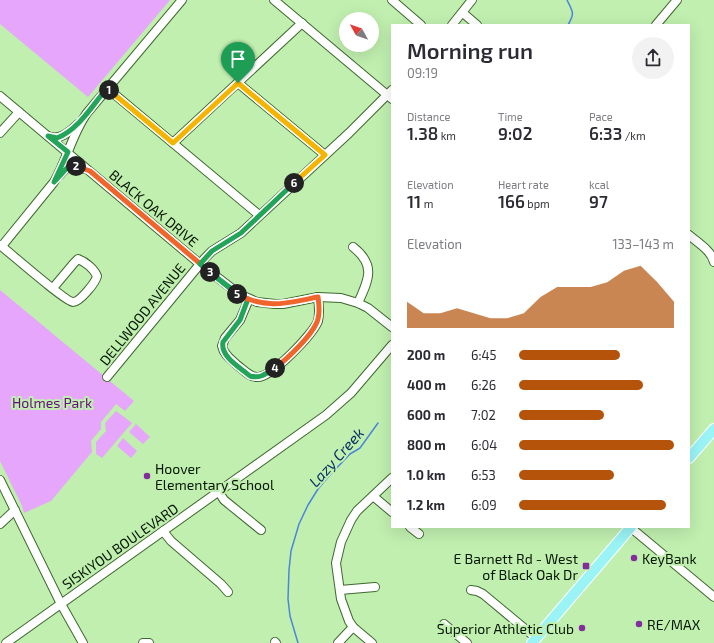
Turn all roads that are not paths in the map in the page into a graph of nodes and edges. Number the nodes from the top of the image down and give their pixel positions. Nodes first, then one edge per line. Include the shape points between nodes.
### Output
1 (182, 0) edge
2 (274, 0) edge
3 (392, 0) edge
4 (472, 0) edge
5 (677, 0) edge
6 (463, 13) junction
7 (302, 23) junction
8 (420, 24) edge
9 (453, 24) edge
10 (476, 24) edge
11 (657, 24) edge
12 (238, 83) junction
13 (107, 88) junction
14 (390, 95) edge
15 (0, 96) edge
16 (19, 112) junction
17 (80, 122) junction
18 (0, 133) edge
19 (48, 136) junction
20 (173, 143) junction
21 (68, 152) junction
22 (325, 155) junction
23 (90, 171) junction
24 (54, 182) junction
25 (259, 215) junction
26 (690, 236) edge
27 (1, 245) edge
28 (353, 247) dead end
29 (714, 262) edge
30 (200, 264) junction
31 (53, 288) junction
32 (318, 297) junction
33 (248, 299) junction
34 (358, 303) junction
35 (391, 326) edge
36 (391, 346) edge
37 (107, 377) dead end
38 (714, 429) edge
39 (690, 457) edge
40 (391, 479) edge
41 (0, 480) edge
42 (219, 492) junction
43 (373, 496) junction
44 (15, 510) junction
45 (391, 511) edge
46 (0, 524) edge
47 (411, 528) edge
48 (629, 528) edge
49 (631, 528) edge
50 (261, 530) dead end
51 (163, 531) junction
52 (419, 534) dead end
53 (375, 587) dead end
54 (340, 590) junction
55 (471, 590) dead end
56 (228, 592) dead end
57 (714, 597) edge
58 (61, 604) junction
59 (444, 624) dead end
60 (353, 627) junction
61 (534, 641) edge
62 (6, 643) edge
63 (83, 643) edge
64 (143, 643) edge
65 (149, 643) edge
66 (338, 643) edge
67 (372, 643) edge
68 (467, 643) edge

1 - 13 street
2 - 7 street
3 - 8 street
4 - 6 street
5 - 11 street
6 - 9 street
6 - 10 street
7 - 12 street
7 - 14 street
12 - 20 street
12 - 22 street
13 - 17 street
13 - 20 street
14 - 22 street, DELLWOOD AVENUE
15 - 16 street, BLACK OAK DRIVE
16 - 18 street
16 - 19 street, BLACK OAK DRIVE
17 - 19 street via 61,136
17 - 21 street
19 - 21 street, BLACK OAK DRIVE
20 - 25 street
21 - 23 street, BLACK OAK DRIVE
21 - 24 street
22 - 25 street, DELLWOOD AVENUE
23 - 24 street via 78,166 69,167
23 - 30 street, BLACK OAK DRIVE
24 - 27 street
25 - 30 street, DELLWOOD AVENUE via 241,233 212,251
26 - 29 street via 711,254
27 - 31 street
28 - 34 street via 366,261 369,275
30 - 33 street, BLACK OAK DRIVE via 229,288
30 - 37 street, DELLWOOD AVENUE
31 - 31 street via 78,259 98,276 80,299 74,302 67,300
32 - 33 street, BLACK OAK DRIVE via 283,304
32 - 33 street via 318,319 312,331 280,364 258,377 250,376 227,356 222,346 225,338 240,320
32 - 34 street, BLACK OAK DRIVE via 341,298
34 - 35 street, BLACK OAK DRIVE via 376,313
36 - 42 street, SISKIYOU BOULEVARD via 338,406
38 - 39 main road
40 - 43 street
41 - 44 street
42 - 50 street via 224,500
42 - 51 street, SISKIYOU BOULEVARD
43 - 45 street
43 - 54 street via 357,511 347,526 341,542 336,563
44 - 46 street
44 - 58 street
47 - 52 street
48 - 61 main road
49 - 57 street
51 - 56 street
51 - 58 street, SISKIYOU BOULEVARD
53 - 54 street
54 - 60 street
55 - 61 street via 483,594
58 - 62 street, SISKIYOU BOULEVARD
58 - 63 street
59 - 68 street
60 - 66 street
60 - 67 street
64 - 65 street

